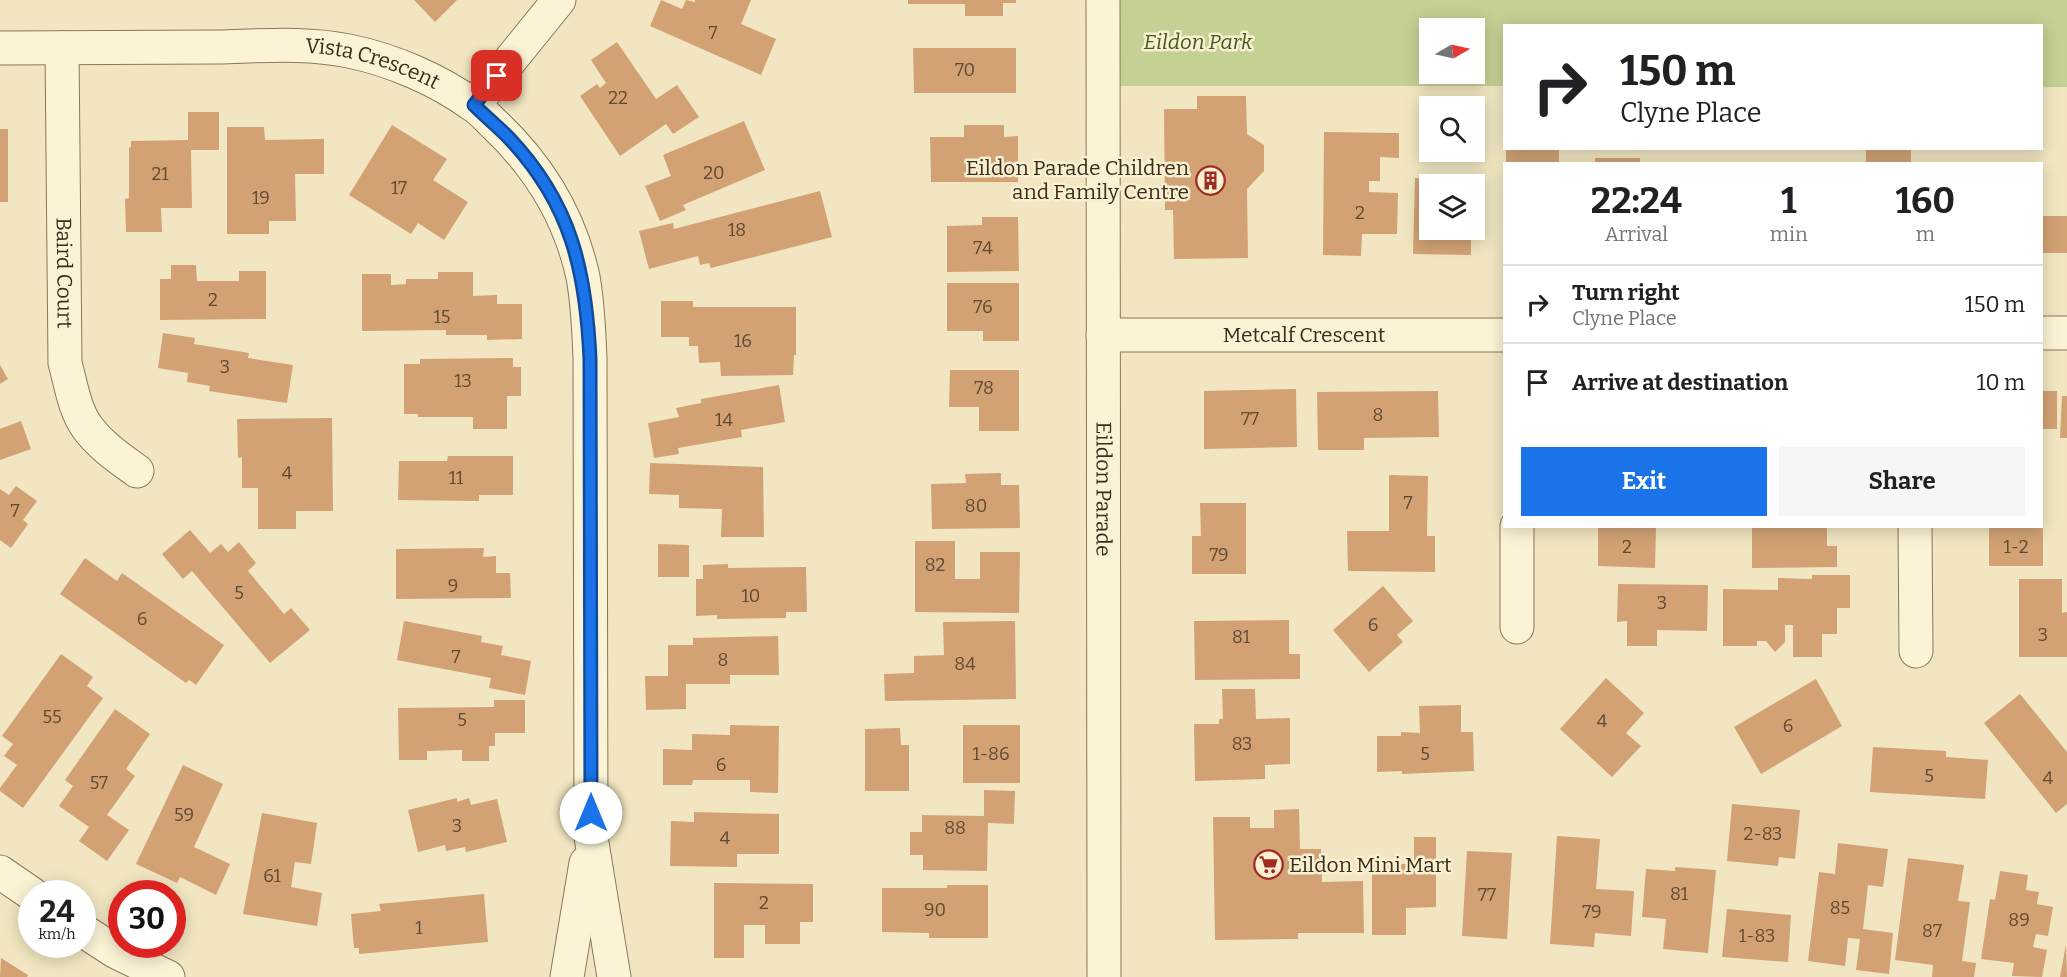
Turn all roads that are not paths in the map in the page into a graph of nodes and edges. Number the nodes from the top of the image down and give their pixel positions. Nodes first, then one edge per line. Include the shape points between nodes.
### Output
1 (559, 0) edge
2 (1103, 0) edge
3 (0, 48) edge
4 (62, 48) junction
5 (474, 105) junction
6 (2043, 333) edge
7 (2067, 333) edge
8 (1103, 335) junction
9 (1503, 335) edge
10 (137, 471) dead end
11 (1517, 528) edge
12 (1915, 528) edge
13 (1518, 627) dead end
14 (1916, 651) dead end
15 (591, 837) junction
16 (0, 872) edge
17 (18, 884) edge
18 (96, 939) edge
19 (168, 977) edge
20 (567, 977) edge
21 (578, 977) edge
22 (601, 977) edge
23 (614, 977) edge
24 (1104, 977) edge

1 - 5 street
2 - 8 street, Eildon Parade
3 - 4 street, Vista Crescent
4 - 5 street, Vista Crescent via 287,46 348,51 397,65
4 - 10 street, Baird Court via 66,363 86,426
5 - 15 street, Vista Crescent via 536,170 562,215 583,278 590,359
6 - 7 street
8 - 9 street, Metcalf Crescent
8 - 24 street, Eildon Parade
11 - 13 street
12 - 14 street
15 - 20 street, Vista Crescent
15 - 23 street, Vista Crescent
16 - 17 street
18 - 19 street
21 - 22 street

